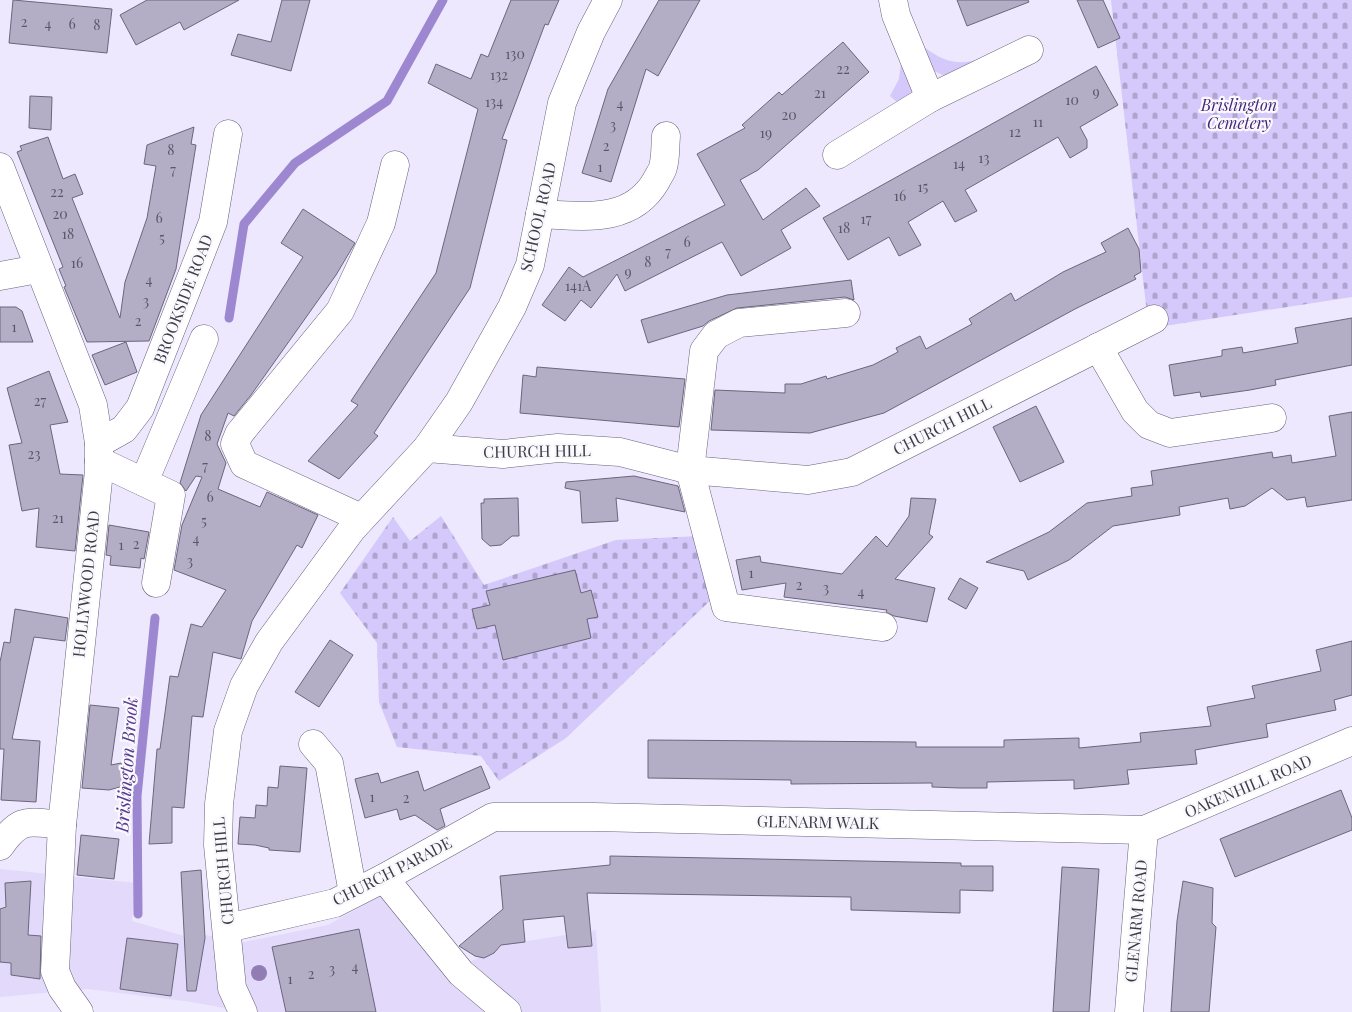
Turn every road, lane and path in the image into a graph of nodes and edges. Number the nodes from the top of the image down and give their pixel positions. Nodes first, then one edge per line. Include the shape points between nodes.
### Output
1 (608, 0) edge
2 (893, 0) edge
3 (1029, 50) dead end
4 (930, 98) junction
5 (228, 134) dead end
6 (666, 136) dead end
7 (837, 155) dead end
8 (395, 166) dead end
9 (0, 167) edge
10 (540, 214) junction
11 (38, 269) junction
12 (0, 276) edge
13 (846, 313) dead end
14 (1154, 319) dead end
15 (204, 339) dead end
16 (1098, 347) junction
17 (1272, 418) dead end
18 (426, 448) junction
19 (99, 452) junction
20 (690, 470) junction
21 (144, 482) junction
22 (361, 518) junction
23 (156, 583) dead end
24 (884, 628) dead end
25 (1352, 741) edge
26 (313, 744) dead end
27 (493, 817) joint
28 (62, 825) junction
29 (1144, 830) junction
30 (0, 846) edge
31 (384, 878) junction
32 (353, 893) junction
33 (228, 928) junction
34 (238, 1000) edge
35 (79, 1012) edge
36 (220, 1012) edge
37 (507, 1012) edge
38 (1129, 1012) edge

1 - 10 street, SCHOOL ROAD via 562,102
2 - 4 street
3 - 4 street
4 - 7 street
5 - 19 street, BROOKSIDE ROAD via 213,222 140,408 124,429
6 - 10 street via 663,168 651,190 636,204 611,213 584,216
8 - 22 street via 381,223 340,311 239,434 235,444 244,464
9 - 11 street, HOLLYWOOD ROAD
10 - 18 street, SCHOOL ROAD via 530,265 512,307 459,402
11 - 12 street
11 - 19 street, HOLLYWOOD ROAD via 93,405
13 - 20 street via 739,323 716,335 704,352
14 - 16 street, CHURCH HILL
15 - 21 street
16 - 17 street via 1135,411 1149,425 1170,433
16 - 20 street, CHURCH HILL via 852,472 808,480
18 - 20 street, CHURCH HILL via 503,454 558,448 620,452
18 - 22 street, CHURCH HILL
19 - 21 street
19 - 28 street, HOLLYWOOD ROAD
20 - 24 street via 726,607
21 - 23 street via 171,495
22 - 33 street, CHURCH HILL via 269,642 244,686 228,731 219,804 218,844
25 - 29 street, OAKENHILL ROAD
26 - 32 street via 329,762
27 - 29 street, GLENARM WALK
27 - 31 street, CHURCH PARADE
28 - 30 street via 30,822 13,827
28 - 35 street, HOLLYWOOD ROAD via 55,971 62,988
29 - 38 street, GLENARM ROAD
31 - 32 street, CHURCH PARADE
31 - 37 street via 462,973
32 - 33 street, CHURCH PARADE via 335,903
33 - 34 street, CHURCH HILL
34 - 36 street, CHURCH HILL

